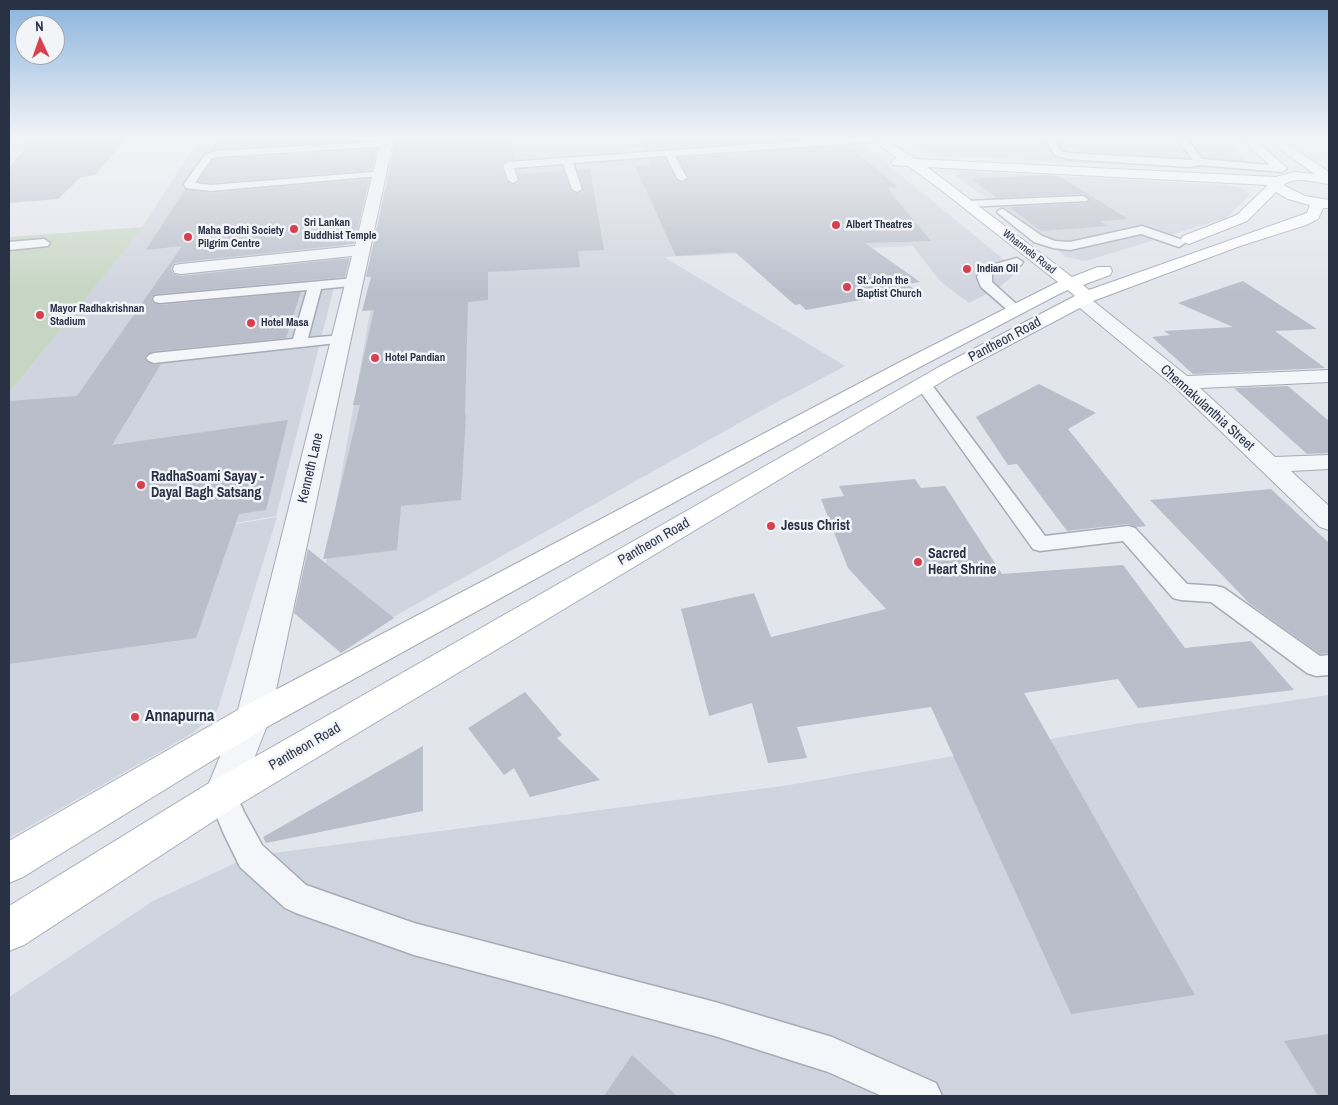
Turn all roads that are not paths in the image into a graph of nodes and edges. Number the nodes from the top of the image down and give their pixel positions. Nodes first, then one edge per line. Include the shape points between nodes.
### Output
1 (376, 189) edge
2 (937, 189) edge
3 (1271, 189) edge
4 (1282, 189) edge
5 (1083, 198) dead end
6 (1326, 204) edge
7 (963, 210) junction
8 (1003, 212) dead end
9 (1303, 222) junction
10 (1328, 224) dead end
11 (1200, 235) junction
12 (44, 243) dead end
13 (1179, 243) junction
14 (1229, 245) junction
15 (9, 246) edge
16 (362, 250) junction
17 (1001, 250) dead end
18 (1154, 252) dead end
19 (1016, 262) junction
20 (1119, 265) dead end
21 (181, 269) dead end
22 (355, 282) junction
23 (315, 286) junction
24 (1062, 290) junction
25 (160, 299) dead end
26 (1016, 310) junction
27 (341, 339) junction
28 (299, 344) junction
29 (154, 358) dead end
30 (1329, 376) edge
31 (1182, 383) junction
32 (923, 384) junction
33 (1329, 462) edge
34 (1269, 465) junction
35 (1329, 521) edge
36 (1329, 665) edge
37 (253, 718) junction
38 (222, 795) junction
39 (9, 863) edge
40 (9, 930) edge
41 (924, 1096) edge

1 - 16 street, Kenneth Lane
2 - 7 main road, Whannels Road
3 - 11 main road via 1242,218
4 - 6 main road
5 - 7 lane
6 - 9 main road
7 - 24 main road, Whannels Road
8 - 13 lane via 1038,239 1053,244 1070,246 1142,230
9 - 10 main road
9 - 14 main road, Pantheon Road
11 - 13 main road
11 - 14 main road
12 - 15 lane
13 - 18 main road
14 - 24 main road, Pantheon Road
16 - 21 street
16 - 22 street, Kenneth Lane
17 - 19 main road, Whannels Road
19 - 24 main road, Whannels Road
19 - 26 lane via 986,271 984,278 986,284
20 - 24 main road, Pantheon Road
22 - 23 lane
22 - 27 street, Kenneth Lane
23 - 25 lane
23 - 28 lane
24 - 26 main road, Pantheon Road
24 - 31 street, Chennakulanthia Street
24 - 32 main road, Pantheon Road
26 - 37 main road, Pantheon Road
27 - 28 lane
27 - 37 street, Kenneth Lane
28 - 29 lane
30 - 31 street
31 - 34 street, Chennakulanthia Street
32 - 36 lane via 1040,544 1128,533 1181,592 1216,594 1316,666
32 - 38 main road, Pantheon Road
33 - 34 street
34 - 35 street, Chennakulanthia Street
37 - 38 street, Kenneth Lane
37 - 39 main road, Pantheon Road
38 - 40 main road, Pantheon Road
38 - 41 lane via 251,856 296,897 414,940 715,1019 832,1055

